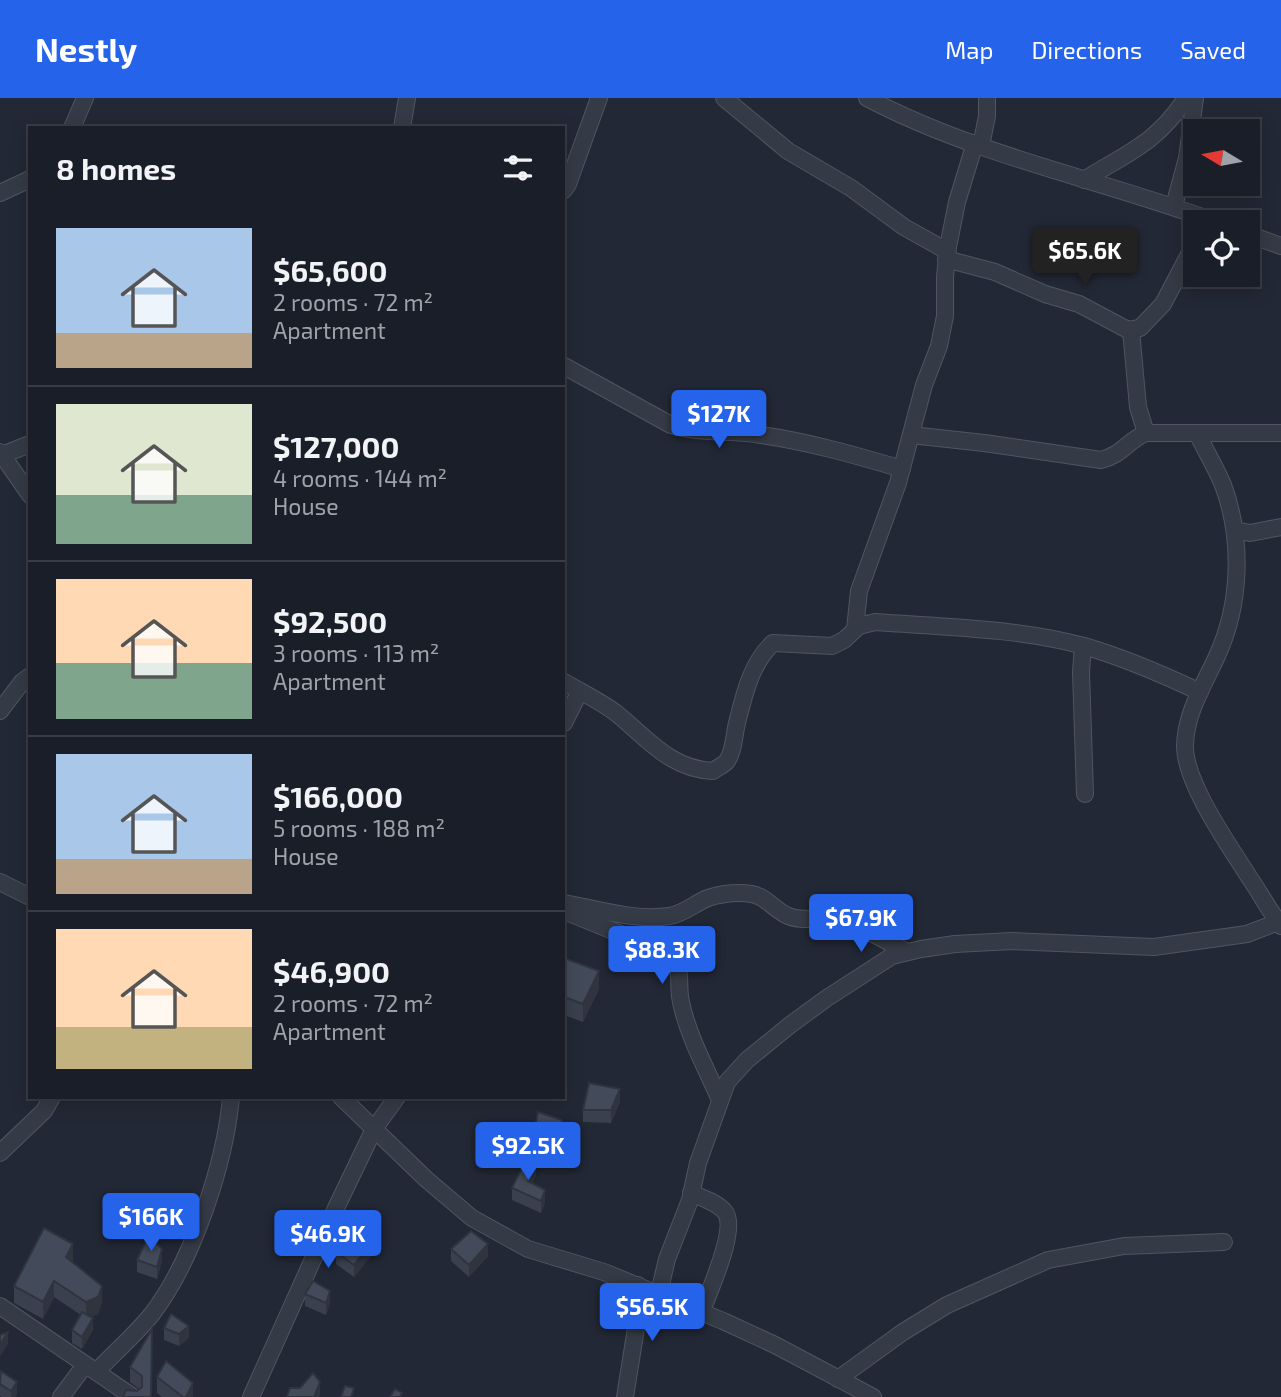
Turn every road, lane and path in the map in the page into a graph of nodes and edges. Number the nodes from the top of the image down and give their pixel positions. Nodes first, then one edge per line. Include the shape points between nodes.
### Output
1 (85, 98) edge
2 (407, 98) edge
3 (599, 98) edge
4 (724, 98) edge
5 (867, 98) edge
6 (987, 98) edge
7 (1186, 98) edge
8 (1195, 98) edge
9 (73, 126) edge
10 (402, 126) edge
11 (978, 145) junction
12 (28, 180) edge
13 (1084, 180) junction
14 (565, 188) edge
15 (0, 193) edge
16 (1174, 206) junction
17 (1183, 210) edge
18 (1260, 238) edge
19 (1281, 246) edge
20 (947, 255) junction
21 (1183, 266) edge
22 (1131, 330) junction
23 (565, 367) edge
24 (1146, 433) junction
25 (1197, 433) junction
26 (1281, 433) edge
27 (911, 435) junction
28 (28, 445) edge
29 (1, 454) edge
30 (902, 469) junction
31 (28, 492) edge
32 (1281, 527) edge
33 (1235, 530) junction
34 (855, 629) junction
35 (1083, 646) junction
36 (28, 678) edge
37 (565, 683) edge
38 (580, 691) junction
39 (1200, 692) junction
40 (0, 711) edge
41 (565, 721) edge
42 (1084, 794) dead end
43 (0, 882) edge
44 (28, 896) edge
45 (565, 903) edge
46 (565, 911) edge
47 (1280, 924) edge
48 (907, 952) junction
49 (51, 1099) edge
50 (231, 1099) edge
51 (343, 1099) edge
52 (396, 1099) edge
53 (720, 1100) junction
54 (374, 1129) junction
55 (0, 1153) edge
56 (691, 1193) junction
57 (1224, 1242) dead end
58 (638, 1285) junction
59 (659, 1293) junction
60 (0, 1306) edge
61 (702, 1311) junction
62 (90, 1368) junction
63 (838, 1379) junction
64 (61, 1397) edge
65 (133, 1397) edge
66 (251, 1397) edge
67 (625, 1397) edge
68 (873, 1397) edge

1 - 9 street
2 - 10 street
3 - 14 street
4 - 20 street via 788,151 851,188
5 - 11 street
6 - 11 street
7 - 13 street via 1162,130 1141,147
8 - 16 street via 1187,158
11 - 13 street
11 - 20 street via 957,201
12 - 15 street
13 - 16 street
16 - 17 street
18 - 19 street
20 - 22 street via 1079,304
20 - 27 street via 939,346
21 - 22 street via 1163,304 1140,328
22 - 24 street via 1138,407
23 - 30 street via 687,430 804,442
24 - 25 street
24 - 27 street via 1113,457 1101,460
25 - 26 street
25 - 33 street via 1223,486
27 - 30 street
28 - 29 street
29 - 31 street
30 - 34 street via 859,591
32 - 33 street via 1250,533
33 - 39 street via 1236,588 1230,620
34 - 35 street via 875,622 1026,635
34 - 38 street via 832,646 773,643 762,653 752,671 729,755 713,771 667,757 614,712
35 - 39 street via 1146,666
35 - 42 street
36 - 40 street
37 - 38 street
38 - 41 street
39 - 47 street via 1188,718 1185,747 1192,779
43 - 44 street
45 - 48 street via 620,914 671,916 708,898 751,893 764,897 786,915 842,920
46 - 53 street via 675,961 691,1034
47 - 48 street via 1247,934 1154,947 1012,941
48 - 53 street via 892,956 790,1025 736,1072
49 - 55 street
50 - 62 street via 221,1154 186,1254 153,1312
51 - 54 street
52 - 54 street
53 - 56 street
54 - 58 street via 472,1218 528,1249
54 - 66 street
56 - 59 street
56 - 61 street via 720,1207 729,1222
57 - 63 street via 1124,1246 1048,1260 947,1306
58 - 59 street
58 - 67 street
59 - 61 street
60 - 62 street
61 - 63 street
62 - 64 street
62 - 65 street
63 - 68 street

